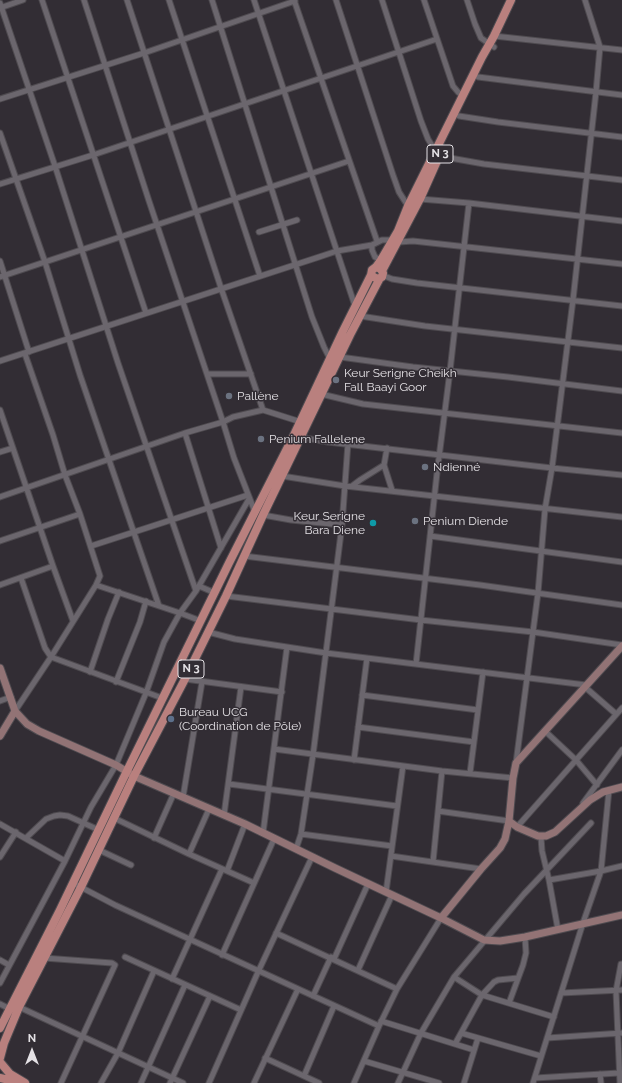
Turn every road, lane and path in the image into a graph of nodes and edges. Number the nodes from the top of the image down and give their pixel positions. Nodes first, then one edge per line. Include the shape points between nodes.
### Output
1 (22, 0) edge
2 (42, 0) edge
3 (84, 0) edge
4 (127, 0) edge
5 (169, 0) edge
6 (212, 0) edge
7 (254, 0) edge
8 (336, 0) edge
9 (382, 0) edge
10 (424, 0) edge
11 (467, 0) edge
12 (511, 0) edge
13 (516, 0) edge
14 (584, 0) edge
15 (295, 1) edge
16 (0, 6) edge
17 (258, 14) junction
18 (221, 26) junction
19 (496, 37) junction
20 (182, 39) junction
21 (437, 39) junction
22 (491, 46) junction
23 (600, 47) junction
24 (622, 50) edge
25 (400, 52) junction
26 (144, 53) junction
27 (106, 64) junction
28 (358, 66) junction
29 (67, 77) junction
30 (320, 78) junction
31 (478, 78) junction
32 (29, 90) junction
33 (284, 90) junction
34 (596, 92) junction
35 (622, 95) edge
36 (463, 96) junction
37 (0, 99) edge
38 (245, 103) junction
39 (207, 116) junction
40 (458, 116) junction
41 (168, 129) junction
42 (0, 133) edge
43 (592, 133) junction
44 (622, 137) edge
45 (130, 142) junction
46 (437, 154) junction
47 (93, 155) junction
48 (349, 161) junction
49 (55, 166) junction
50 (311, 174) junction
51 (586, 176) junction
52 (16, 179) junction
53 (622, 180) edge
54 (0, 184) edge
55 (271, 188) junction
56 (235, 199) junction
57 (420, 199) junction
58 (469, 203) junction
59 (408, 206) junction
60 (196, 211) junction
61 (582, 216) junction
62 (297, 220) dead end
63 (622, 221) edge
64 (283, 224) junction
65 (158, 226) junction
66 (259, 232) dead end
67 (121, 237) junction
68 (395, 241) junction
69 (374, 243) junction
70 (464, 246) junction
71 (82, 250) junction
72 (337, 251) junction
73 (578, 258) junction
74 (381, 260) junction
75 (0, 261) edge
76 (45, 262) junction
77 (296, 264) junction
78 (622, 264) edge
79 (380, 273) junction
80 (2, 276) edge
81 (260, 276) junction
82 (460, 287) junction
83 (221, 288) junction
84 (573, 300) junction
85 (183, 301) junction
86 (355, 306) junction
87 (622, 306) edge
88 (146, 313) junction
89 (360, 316) junction
90 (107, 326) junction
91 (455, 329) junction
92 (68, 339) junction
93 (568, 342) junction
94 (622, 348) edge
95 (27, 353) junction
96 (340, 357) junction
97 (330, 359) junction
98 (0, 361) edge
99 (450, 371) junction
100 (207, 374) junction
101 (251, 374) junction
102 (563, 383) junction
103 (622, 391) edge
104 (321, 394) junction
105 (0, 410) edge
106 (263, 410) junction
107 (445, 413) junction
108 (223, 422) junction
109 (301, 422) junction
110 (557, 426) junction
111 (185, 433) junction
112 (622, 433) edge
113 (298, 436) junction
114 (348, 444) junction
115 (148, 446) junction
116 (13, 448) junction
117 (387, 448) junction
118 (0, 452) edge
119 (439, 454) junction
120 (110, 460) junction
121 (384, 465) junction
122 (552, 468) junction
123 (65, 475) junction
124 (622, 475) edge
125 (282, 476) junction
126 (344, 486) junction
127 (352, 486) junction
128 (26, 487) junction
129 (392, 490) junction
130 (435, 496) junction
131 (0, 497) edge
132 (248, 497) junction
133 (208, 507) junction
134 (545, 509) junction
135 (255, 512) junction
136 (80, 514) junction
137 (263, 515) junction
138 (622, 517) edge
139 (172, 519) junction
140 (342, 525) junction
141 (40, 528) junction
142 (133, 532) junction
143 (430, 536) junction
144 (0, 541) edge
145 (91, 546) junction
146 (222, 548) junction
147 (541, 551) junction
148 (244, 556) junction
149 (622, 562) edge
150 (53, 566) junction
151 (336, 567) junction
152 (21, 578) junction
153 (425, 578) junction
154 (0, 585) edge
155 (96, 585) junction
156 (198, 589) junction
157 (119, 592) junction
158 (215, 593) junction
159 (538, 593) junction
160 (226, 596) junction
161 (146, 601) junction
162 (622, 605) edge
163 (159, 606) junction
164 (331, 609) junction
165 (180, 613) junction
166 (421, 620) junction
167 (73, 621) junction
168 (201, 621) junction
169 (208, 632) junction
170 (533, 632) junction
171 (622, 645) edge
172 (287, 647) junction
173 (326, 653) junction
174 (52, 657) junction
175 (367, 658) junction
176 (416, 664) junction
177 (0, 668) edge
178 (90, 672) junction
179 (483, 672) junction
180 (528, 678) junction
181 (185, 679) junction
182 (116, 682) junction
183 (202, 682) junction
184 (586, 686) junction
185 (241, 687) junction
186 (282, 692) junction
187 (146, 693) junction
188 (362, 695) junction
189 (10, 697) junction
190 (162, 698) junction
191 (0, 701) edge
192 (622, 708) edge
193 (478, 710) junction
194 (15, 711) junction
195 (616, 714) junction
196 (358, 727) junction
197 (544, 731) junction
198 (0, 736) edge
199 (474, 742) junction
200 (274, 749) junction
201 (622, 750) edge
202 (313, 755) junction
203 (620, 755) edge
204 (354, 760) junction
205 (576, 760) junction
206 (516, 763) junction
207 (116, 766) junction
208 (403, 766) junction
209 (442, 771) junction
210 (470, 773) junction
211 (130, 774) junction
212 (512, 778) junction
213 (229, 784) junction
214 (597, 785) junction
215 (622, 786) edge
216 (269, 789) junction
217 (609, 790) junction
218 (174, 793) junction
219 (308, 794) junction
220 (183, 797) junction
221 (397, 806) junction
222 (209, 809) junction
223 (438, 811) junction
224 (576, 812) junction
225 (224, 815) junction
226 (114, 818) junction
227 (509, 821) junction
228 (591, 822) dead end
229 (84, 823) junction
230 (0, 824) edge
231 (245, 824) junction
232 (517, 827) junction
233 (98, 830) junction
234 (16, 832) junction
235 (263, 833) junction
236 (301, 834) junction
237 (541, 837) junction
238 (26, 838) junction
239 (154, 838) junction
240 (274, 839) junction
241 (392, 846) junction
242 (296, 849) junction
243 (99, 850) junction
244 (189, 854) junction
245 (0, 856) edge
246 (391, 856) junction
247 (312, 857) junction
248 (65, 862) junction
249 (433, 862) junction
250 (131, 865) dead end
251 (622, 866) edge
252 (481, 869) junction
253 (547, 869) junction
254 (224, 870) junction
255 (601, 871) junction
256 (549, 880) junction
257 (73, 883) junction
258 (254, 883) junction
259 (368, 884) junction
260 (81, 887) junction
261 (389, 894) junction
262 (622, 915) edge
263 (441, 918) junction
264 (583, 923) junction
265 (558, 930) junction
266 (276, 933) junction
267 (525, 937) junction
268 (190, 940) junction
269 (484, 940) junction
270 (222, 955) junction
271 (44, 958) junction
272 (125, 958) dead end
273 (332, 958) junction
274 (0, 960) edge
275 (622, 964) edge
276 (9, 965) junction
277 (358, 970) junction
278 (154, 971) junction
279 (258, 972) junction
280 (454, 977) junction
281 (518, 978) junction
282 (172, 979) junction
283 (0, 983) edge
284 (185, 985) junction
285 (298, 989) junction
286 (397, 989) junction
287 (622, 990) edge
288 (616, 991) junction
289 (561, 993) junction
290 (482, 995) junction
291 (210, 996) junction
292 (313, 996) junction
293 (509, 1003) junction
294 (0, 1004) edge
295 (334, 1006) junction
296 (14, 1008) junction
297 (241, 1010) junction
298 (554, 1017) junction
299 (380, 1023) junction
300 (0, 1028) edge
301 (421, 1033) junction
302 (461, 1033) junction
303 (620, 1033) edge
304 (83, 1036) junction
305 (478, 1038) junction
306 (547, 1038) junction
307 (455, 1044) junction
308 (474, 1050) junction
309 (118, 1053) junction
310 (541, 1056) junction
311 (0, 1058) edge
312 (265, 1058) junction
313 (364, 1061) junction
314 (0, 1062) edge
315 (148, 1067) junction
316 (402, 1072) junction
317 (619, 1073) junction
318 (600, 1074) junction
319 (304, 1076) junction
320 (0, 1078) edge
321 (534, 1080) edge
322 (171, 1081) edge
323 (14, 1083) edge
324 (25, 1083) edge
325 (61, 1083) edge
326 (101, 1083) edge
327 (141, 1083) edge
328 (183, 1083) edge
329 (209, 1083) edge
330 (254, 1083) edge
331 (319, 1083) edge
332 (354, 1083) edge
333 (398, 1083) edge
334 (439, 1083) edge
335 (464, 1083) edge
336 (601, 1083) edge
337 (620, 1083) edge

1 - 16 street
2 - 29 street
3 - 27 street
4 - 26 street
5 - 20 street
6 - 18 street
7 - 17 street
8 - 28 street
9 - 25 street
10 - 21 street
11 - 22 street via 482,40
12 - 19 main road, N 3
13 - 19 main road, N 3
14 - 23 street
15 - 17 street
15 - 30 street
16 - 32 street
17 - 18 street
17 - 33 street
18 - 20 street
18 - 38 street
19 - 22 main road, N 3
19 - 23 street
20 - 26 street
20 - 39 street
21 - 25 street
21 - 36 street via 453,86
22 - 31 main road, N 3
22 - 36 main road, N 3
23 - 24 street
23 - 34 street
25 - 28 street
25 - 46 street via 421,121
26 - 27 street
26 - 41 street
27 - 29 street
27 - 45 street
28 - 30 street
28 - 59 street via 399,192
29 - 32 street
29 - 47 street
30 - 33 street
30 - 48 street
31 - 34 street
31 - 40 main road, N 3
32 - 37 street
32 - 49 street
33 - 38 street
33 - 50 street
34 - 35 street
34 - 43 street
36 - 46 main road, N 3
38 - 39 street
38 - 55 street
39 - 41 street
39 - 56 street
40 - 43 street
40 - 46 main road, N 3
41 - 45 street
41 - 60 street
42 - 52 street
43 - 44 street
43 - 51 street
45 - 47 street
45 - 65 street
46 - 51 street via 484,164
46 - 57 main road, N 3
46 - 59 main road, N 3
47 - 49 street
47 - 67 street
48 - 50 street
48 - 69 street
49 - 52 street
49 - 71 street
50 - 55 street
50 - 72 street
51 - 53 street
51 - 61 street
52 - 54 street
52 - 76 street
55 - 56 street
55 - 64 street
56 - 60 street
56 - 81 street
57 - 58 street
57 - 68 main road, N 3
58 - 61 street
58 - 70 street
59 - 68 main road, N 3
60 - 65 street
60 - 83 street
61 - 63 street
61 - 73 street
62 - 64 street
64 - 66 street
64 - 77 street
65 - 67 street
65 - 85 street
67 - 71 street
67 - 88 street
68 - 69 street via 382,240
68 - 70 street
68 - 74 main road, N 3
68 - 79 main road, N 3
69 - 72 street
69 - 74 street via 372,250
70 - 73 street
70 - 82 street
71 - 76 street
71 - 90 street
72 - 77 street
72 - 86 street
73 - 78 street
73 - 84 street
74 - 79 main road, N 3
75 - 80 street
76 - 80 street
76 - 92 street
77 - 81 street
77 - 97 street via 312,317
79 - 82 street via 399,280
79 - 86 main road, N 3 via 372,270
79 - 89 main road, N 3
80 - 95 street
81 - 83 street
82 - 84 street
82 - 91 street
83 - 85 street
83 - 101 street
84 - 87 street
84 - 93 street
85 - 88 street
85 - 100 street
86 - 97 main road, N 3
88 - 90 street
89 - 91 street
89 - 96 main road, N 3
90 - 92 street
90 - 115 street
91 - 93 street
91 - 99 street
92 - 95 street
92 - 120 street
93 - 94 street
93 - 102 street
95 - 98 street
95 - 123 street
96 - 99 street
96 - 104 main road, N 3
97 - 109 main road, N 3
99 - 102 street
99 - 107 street
100 - 101 street
100 - 108 street
101 - 106 street
102 - 103 street
102 - 110 street
104 - 107 street via 362,404
104 - 113 main road, N 3
105 - 116 street
106 - 108 street
106 - 109 street
107 - 110 street
107 - 119 street
108 - 111 street
108 - 132 street
109 - 113 main road, N 3
110 - 112 street
110 - 122 street
111 - 115 street
111 - 133 street
113 - 114 street
113 - 125 main road, N 3
113 - 135 main road, N 3
114 - 117 street
114 - 126 street
115 - 120 street
115 - 139 street
116 - 118 street
116 - 128 street
117 - 119 street
117 - 121 street
119 - 122 street
119 - 130 street
120 - 123 street
120 - 142 street
121 - 127 street
121 - 129 street
122 - 124 street
122 - 134 street
123 - 128 street
123 - 136 street
125 - 126 street
125 - 137 main road, N 3
126 - 127 street
126 - 140 street
127 - 129 street
128 - 131 street
128 - 141 street
129 - 130 street
130 - 134 street
130 - 143 street
132 - 133 street
132 - 135 street
132 - 146 street
133 - 139 street
133 - 146 street
134 - 138 street
134 - 147 street
135 - 158 main road, N 3
136 - 141 street
136 - 145 street
137 - 140 street
137 - 148 main road, N 3
139 - 142 street
139 - 156 street
140 - 151 street
141 - 144 street
141 - 150 street
142 - 145 street
142 - 163 street
143 - 147 street
143 - 153 street
145 - 155 street via 100,574
146 - 156 street
147 - 149 street
147 - 159 street
148 - 151 street
148 - 160 main road, N 3
150 - 152 street
150 - 167 street
151 - 153 street
151 - 164 street
152 - 154 street
152 - 174 street via 45,648
153 - 159 street
153 - 166 street
155 - 157 street
155 - 167 street
156 - 158 street
156 - 165 street
157 - 161 street
157 - 178 street
158 - 168 main road, N 3
159 - 162 street
159 - 170 street
160 - 164 street
160 - 169 main road, N 3
161 - 163 street
161 - 182 street
163 - 165 street
164 - 166 street
164 - 173 street
165 - 168 street
165 - 187 street via 164,642
166 - 170 street
166 - 176 street
167 - 174 street
168 - 190 main road, N 3
169 - 172 street
169 - 181 main road, N 3
170 - 171 street
170 - 180 street
171 - 184 street
172 - 173 street
172 - 186 street
173 - 175 street
173 - 202 street
174 - 178 street
174 - 194 street
175 - 176 street
175 - 188 street
176 - 179 street
177 - 189 street
178 - 182 street
179 - 180 street
179 - 193 street
180 - 184 street
180 - 206 street
181 - 183 street
181 - 211 main road, N 3
182 - 187 street
183 - 185 street
183 - 220 street
184 - 195 street
184 - 197 street
185 - 186 street
185 - 213 street
186 - 200 street
187 - 190 street
187 - 207 street
188 - 193 street
188 - 196 street
189 - 191 street
189 - 194 street
190 - 211 main road, N 3
192 - 195 street
193 - 199 street
194 - 198 street
194 - 207 street via 38,731
195 - 205 street
196 - 199 street
196 - 204 street
197 - 205 street
197 - 206 street
199 - 210 street
200 - 202 street
200 - 216 street
201 - 203 street
202 - 204 street
202 - 219 street
203 - 214 street
204 - 208 street
205 - 214 street
205 - 232 street
206 - 212 street
207 - 211 street
207 - 229 street
208 - 209 street
208 - 221 street
209 - 210 street
209 - 223 street
210 - 212 street
211 - 218 street
211 - 226 main road, N 3
211 - 233 main road, N 3
212 - 227 street
213 - 216 street
213 - 225 street
214 - 224 street
215 - 217 street
216 - 219 street
216 - 235 street
217 - 224 street via 590,800
217 - 255 street
218 - 220 street
218 - 239 street
219 - 221 street
219 - 236 street
220 - 222 street
221 - 241 street
222 - 225 street
222 - 244 street
223 - 227 street
223 - 249 street
224 - 237 street via 555,832
225 - 231 street
226 - 239 street
226 - 243 main road, N 3
227 - 232 street
227 - 252 street via 500,848
228 - 253 street
229 - 233 street
229 - 238 street via 68,816 54,816
229 - 248 street
230 - 234 street
231 - 235 street
231 - 254 street
232 - 237 street
233 - 257 main road, N 3
234 - 238 street
234 - 245 street
235 - 240 street
236 - 241 street
236 - 242 street
237 - 253 street
238 - 248 street
239 - 244 street
240 - 242 street
240 - 258 street
241 - 246 street
242 - 247 street
243 - 250 street
243 - 260 main road, N 3
244 - 254 street
246 - 249 street
246 - 261 street
247 - 259 street
247 - 266 street
248 - 276 street
249 - 252 street
251 - 255 street
252 - 263 street
253 - 256 street
253 - 269 street
254 - 258 street
254 - 268 street
255 - 256 street
255 - 264 street
256 - 265 street
257 - 260 street
257 - 296 main road, N 3
258 - 270 street
259 - 261 street
259 - 273 street
260 - 268 street
260 - 271 main road, N 3
261 - 263 street
261 - 277 street
262 - 264 street
263 - 269 street
263 - 286 street
264 - 265 street
264 - 289 street
265 - 267 street
266 - 273 street
266 - 279 street
267 - 269 street via 500,941
267 - 281 street via 526,953
268 - 270 street
268 - 282 street
269 - 280 street
270 - 279 street
271 - 296 main road, N 3
271 - 304 street via 114,965
272 - 278 street
273 - 277 street
273 - 292 street
274 - 276 street
275 - 288 street
276 - 283 street
277 - 286 street
278 - 282 street
278 - 309 street
279 - 285 street
279 - 297 street
280 - 290 street
280 - 301 street
281 - 290 street via 498,980
281 - 293 street
282 - 284 street
284 - 291 street
284 - 315 street
285 - 292 street
285 - 312 street
286 - 299 street
287 - 288 street
288 - 289 street
288 - 303 street
289 - 298 street
290 - 293 street
290 - 302 street
291 - 297 street
291 - 322 street
292 - 295 street
293 - 298 street
294 - 296 street
295 - 299 street
295 - 319 street
296 - 300 main road, N 3
296 - 304 street
296 - 311 main road, N 3
297 - 329 street
298 - 306 street
299 - 301 street
299 - 313 street
301 - 307 street
301 - 316 street
302 - 305 street
302 - 307 street
303 - 306 street
303 - 317 street
304 - 309 street
304 - 325 street
305 - 308 street
305 - 310 street
306 - 310 street
307 - 308 street
308 - 335 street
309 - 315 street
309 - 326 street
310 - 321 street
312 - 319 street
312 - 330 street
313 - 316 street
313 - 332 street
314 - 324 main road via 10,1074
315 - 322 street
315 - 327 street
316 - 333 street
316 - 334 street
317 - 318 street
317 - 337 street
318 - 321 street
318 - 336 street
319 - 331 street
320 - 323 main road
322 - 328 street

